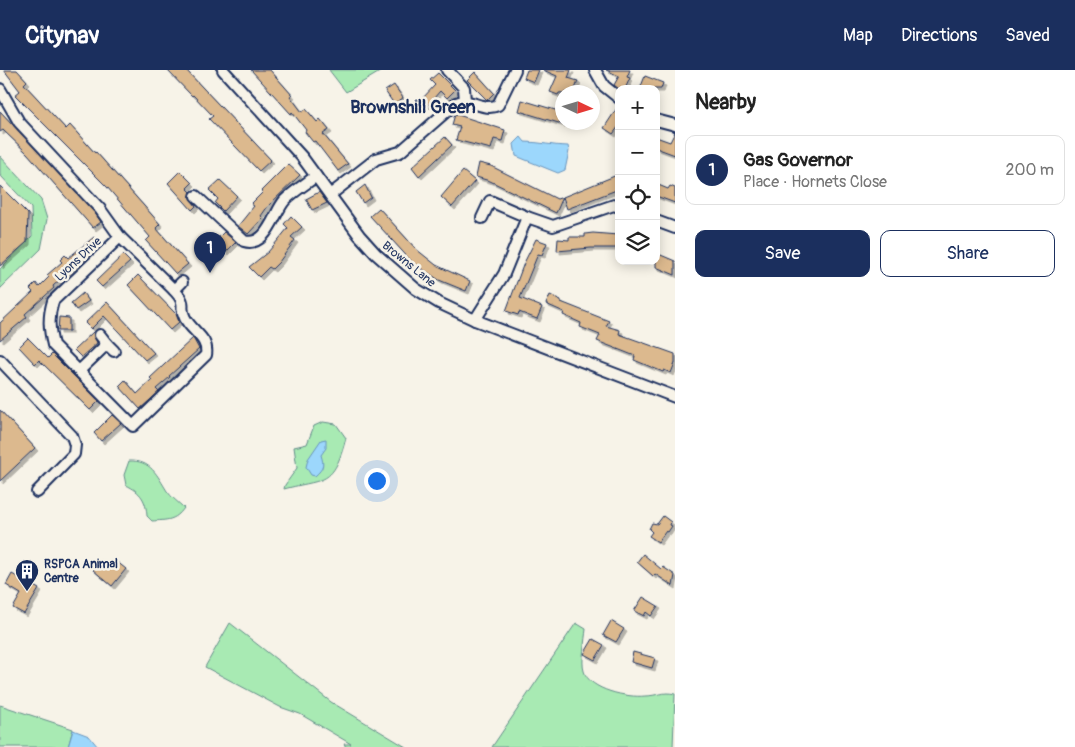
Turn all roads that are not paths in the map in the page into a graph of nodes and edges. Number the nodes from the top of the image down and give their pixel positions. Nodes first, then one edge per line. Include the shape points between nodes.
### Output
1 (223, 70) edge
2 (448, 70) edge
3 (515, 70) edge
4 (595, 70) edge
5 (0, 90) edge
6 (615, 95) edge
7 (465, 101) junction
8 (660, 121) edge
9 (675, 126) edge
10 (316, 176) junction
11 (330, 195) junction
12 (196, 196) dead end
13 (615, 205) edge
14 (527, 217) junction
15 (482, 218) dead end
16 (660, 222) edge
17 (675, 228) edge
18 (120, 236) junction
19 (182, 282) dead end
20 (174, 290) junction
21 (475, 320) junction
22 (107, 344) dead end
23 (0, 360) edge
24 (80, 370) junction
25 (675, 397) edge
26 (37, 492) dead end

1 - 10 street, Browns Lane via 288,140
2 - 7 street via 464,88
3 - 7 street via 498,105 487,107
4 - 6 street via 604,86
5 - 18 street, Lyons Drive via 19,122 100,209
7 - 11 street via 452,106 400,152 376,159
8 - 9 street
10 - 11 street, Browns Lane
10 - 12 street via 284,201 269,228 252,242 244,241
11 - 21 street, Browns Lane via 359,235 394,271 439,303
13 - 14 street via 553,226
14 - 15 street via 490,201
14 - 21 street via 504,274
16 - 17 street
18 - 20 street
18 - 24 street, Lyons Drive via 53,301 49,314 53,345
19 - 20 street
20 - 24 street, Lyons Drive via 184,301 185,319 204,341 206,355 130,430
21 - 25 street, Browns Lane
22 - 24 street
23 - 26 street via 72,436 75,445 74,454

